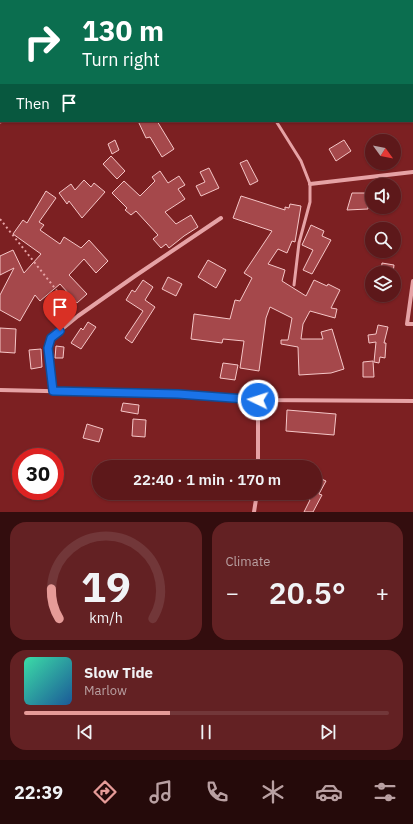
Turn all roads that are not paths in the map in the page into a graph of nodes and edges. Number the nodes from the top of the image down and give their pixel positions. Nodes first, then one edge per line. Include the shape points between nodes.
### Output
1 (277, 122) edge
2 (413, 172) edge
3 (310, 184) junction
4 (221, 218) dead end
5 (413, 281) edge
6 (294, 285) dead end
7 (413, 324) edge
8 (0, 390) edge
9 (53, 391) junction
10 (258, 400) junction
11 (413, 401) edge
12 (258, 460) edge
13 (256, 500) edge
14 (254, 512) edge

1 - 3 lane via 300,161
2 - 3 street
3 - 6 lane via 310,202 299,243
4 - 9 street via 78,316 51,338 48,348
5 - 7 street via 407,324
8 - 9 street
9 - 10 street via 178,394
10 - 11 street
10 - 12 street
13 - 14 street

